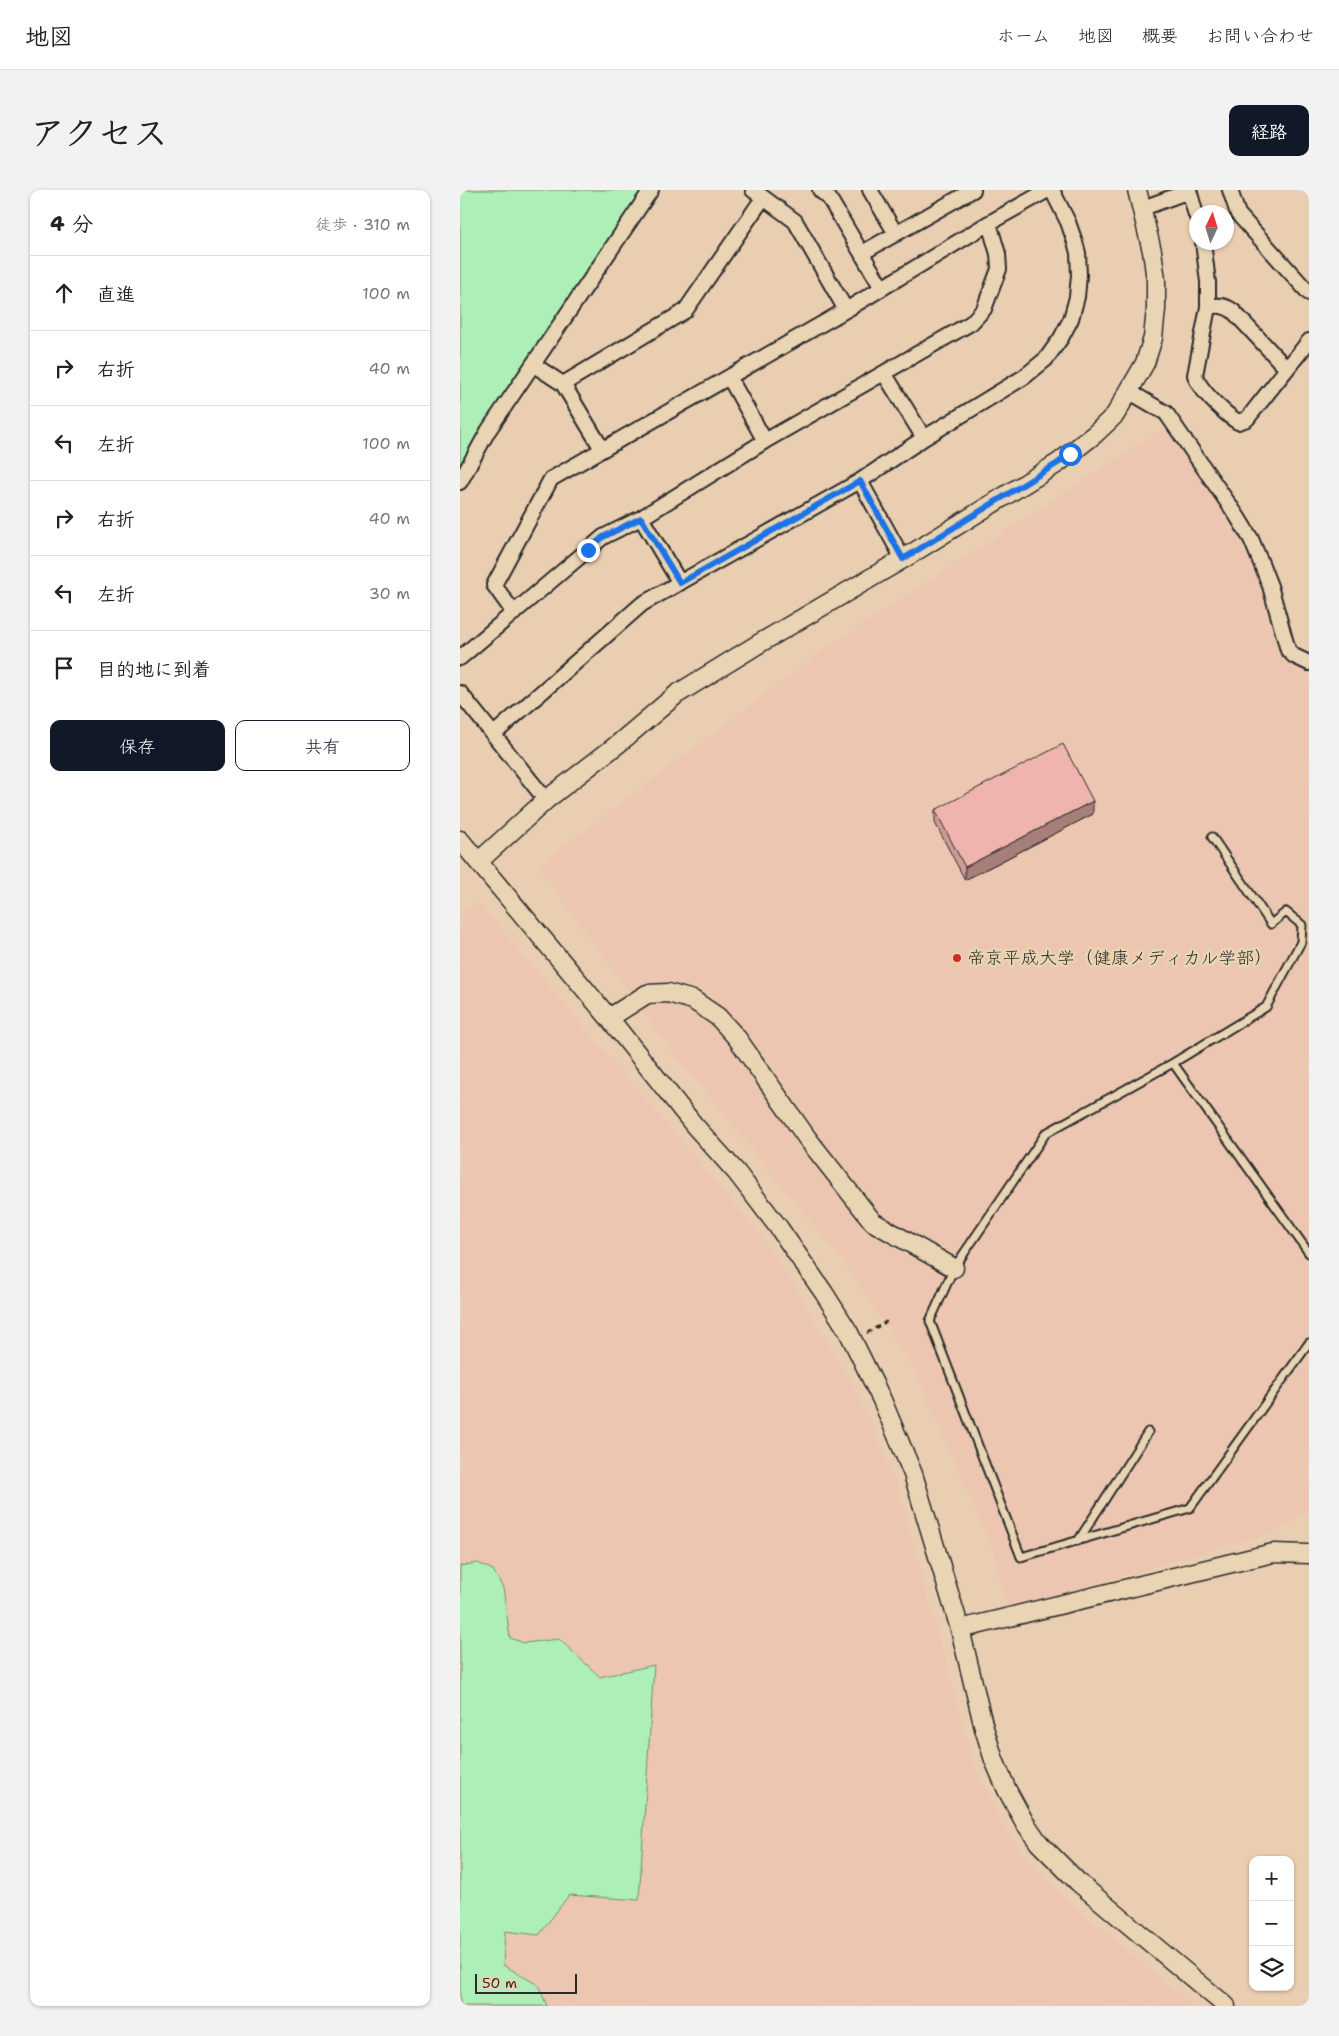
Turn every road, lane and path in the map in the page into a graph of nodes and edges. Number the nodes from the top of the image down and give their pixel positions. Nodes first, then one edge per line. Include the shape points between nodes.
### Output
1 (651, 190) edge
2 (820, 190) edge
3 (870, 190) edge
4 (973, 190) edge
5 (1048, 190) edge
6 (1052, 190) edge
7 (1137, 190) edge
8 (1189, 190) edge
9 (1230, 190) edge
10 (758, 194) edge
11 (955, 194) edge
12 (1193, 205) edge
13 (1143, 208) junction
14 (989, 223) junction
15 (896, 234) junction
16 (1204, 250) edge
17 (862, 253) junction
18 (882, 288) junction
19 (1309, 293) edge
20 (1208, 307) junction
21 (846, 310) junction
22 (1309, 342) edge
23 (534, 365) junction
24 (1287, 369) junction
25 (884, 373) junction
26 (729, 377) junction
27 (563, 384) junction
28 (1130, 392) junction
29 (924, 438) junction
30 (765, 441) junction
31 (602, 448) junction
32 (860, 481) junction
33 (460, 482) edge
34 (641, 518) junction
35 (903, 559) junction
36 (680, 583) junction
37 (514, 613) junction
38 (460, 658) edge
39 (1309, 663) edge
40 (460, 693) edge
41 (494, 734) junction
42 (546, 800) junction
43 (1212, 837) dead end
44 (460, 840) edge
45 (478, 862) junction
46 (609, 1018) junction
47 (1174, 1063) junction
48 (1309, 1253) edge
49 (954, 1268) junction
50 (889, 1320) dead end
51 (853, 1342) junction
52 (1309, 1343) edge
53 (1148, 1432) dead end
54 (1078, 1541) junction
55 (1309, 1554) edge
56 (960, 1629) junction
57 (1226, 2006) edge

1 - 23 street
2 - 17 street via 829,198
3 - 15 street
4 - 11 street
5 - 14 street
6 - 29 street via 1068,222 1078,253 1077,297 1066,329 1046,358 1030,372
7 - 13 street
8 - 12 street
8 - 13 street
9 - 19 street via 1238,214
10 - 21 street via 795,221
10 - 27 street via 685,311
11 - 15 street
13 - 28 street via 1153,261 1156,309 1153,338
14 - 18 street
14 - 25 street via 999,269 984,309 971,324
15 - 17 street
16 - 20 street
17 - 18 street
18 - 21 street
20 - 24 street via 1226,306 1233,311
20 - 24 street via 1195,375 1197,383 1230,417 1238,422 1247,420
21 - 26 street
22 - 24 street
23 - 27 street
23 - 33 street via 488,431
25 - 29 street
25 - 30 street
26 - 30 street
26 - 31 street
27 - 31 street
28 - 35 street via 1115,416 1058,463
28 - 39 street via 1166,413 1237,516 1251,539 1270,586 1288,650
29 - 32 street
30 - 34 street
31 - 37 street via 551,479 498,577 494,585
32 - 35 street
32 - 36 street
34 - 36 street
34 - 37 street via 603,537
35 - 42 street via 677,694
36 - 41 street via 642,604
37 - 38 street
40 - 41 street
41 - 42 street
42 - 45 street
43 - 47 lane via 1271,924 1286,912 1302,926 1301,942 1266,1007
44 - 45 street
45 - 46 street
46 - 49 street via 647,994 668,993 693,1000 718,1017 873,1222
46 - 51 street via 779,1228
47 - 48 lane
47 - 49 lane via 1046,1133
49 - 54 lane via 930,1321 1021,1557
50 - 51 path
51 - 56 street via 913,1474
52 - 54 lane via 1190,1508
53 - 54 lane
55 - 56 street via 1273,1553
56 - 57 street via 994,1760 1015,1806 1039,1844 1078,1882

